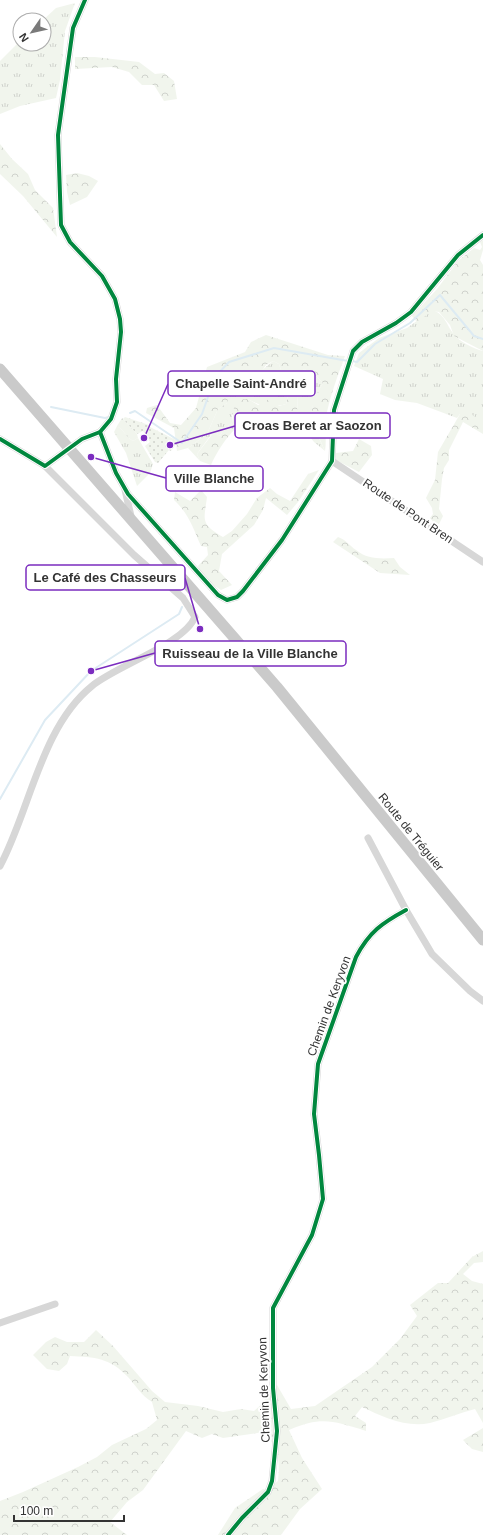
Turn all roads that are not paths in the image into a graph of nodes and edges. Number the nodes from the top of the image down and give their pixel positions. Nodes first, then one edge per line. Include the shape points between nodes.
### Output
1 (85, 0) edge
2 (483, 235) edge
3 (0, 369) edge
4 (100, 432) junction
5 (0, 439) edge
6 (70, 448) junction
7 (332, 461) junction
8 (45, 466) junction
9 (125, 487) junction
10 (131, 519) junction
11 (483, 562) edge
12 (368, 838) dead end
13 (0, 866) edge
14 (406, 910) junction
15 (483, 940) edge
16 (483, 1001) edge
17 (55, 1304) dead end
18 (0, 1323) edge
19 (228, 1535) edge

1 - 4 street via 73,28 58,135 60,196 63,230 70,242 107,284 115,299 120,319 117,406 111,419
2 - 7 street via 458,255 410,312 362,342 353,351 334,410
3 - 6 main road, Route de Tréguier
4 - 6 street via 82,439
4 - 9 street via 116,473
5 - 8 street
6 - 8 street
6 - 10 main road, Route de Tréguier
7 - 9 street via 282,540 243,592 232,599 222,598 210,587
7 - 11 street, Route de Pont Bren
8 - 13 street via 134,555 183,598 195,617 184,632 93,685 75,702 43,759
9 - 10 street
10 - 15 main road, Route de Tréguier via 277,686
12 - 14 street
14 - 16 street via 432,954
14 - 19 street, Chemin de Keryvon via 386,921 365,940 356,957 318,1064 314,1114 323,1199 312,1235 273,1308 273,1388 277,1431 272,1481 268,1492
17 - 18 street

